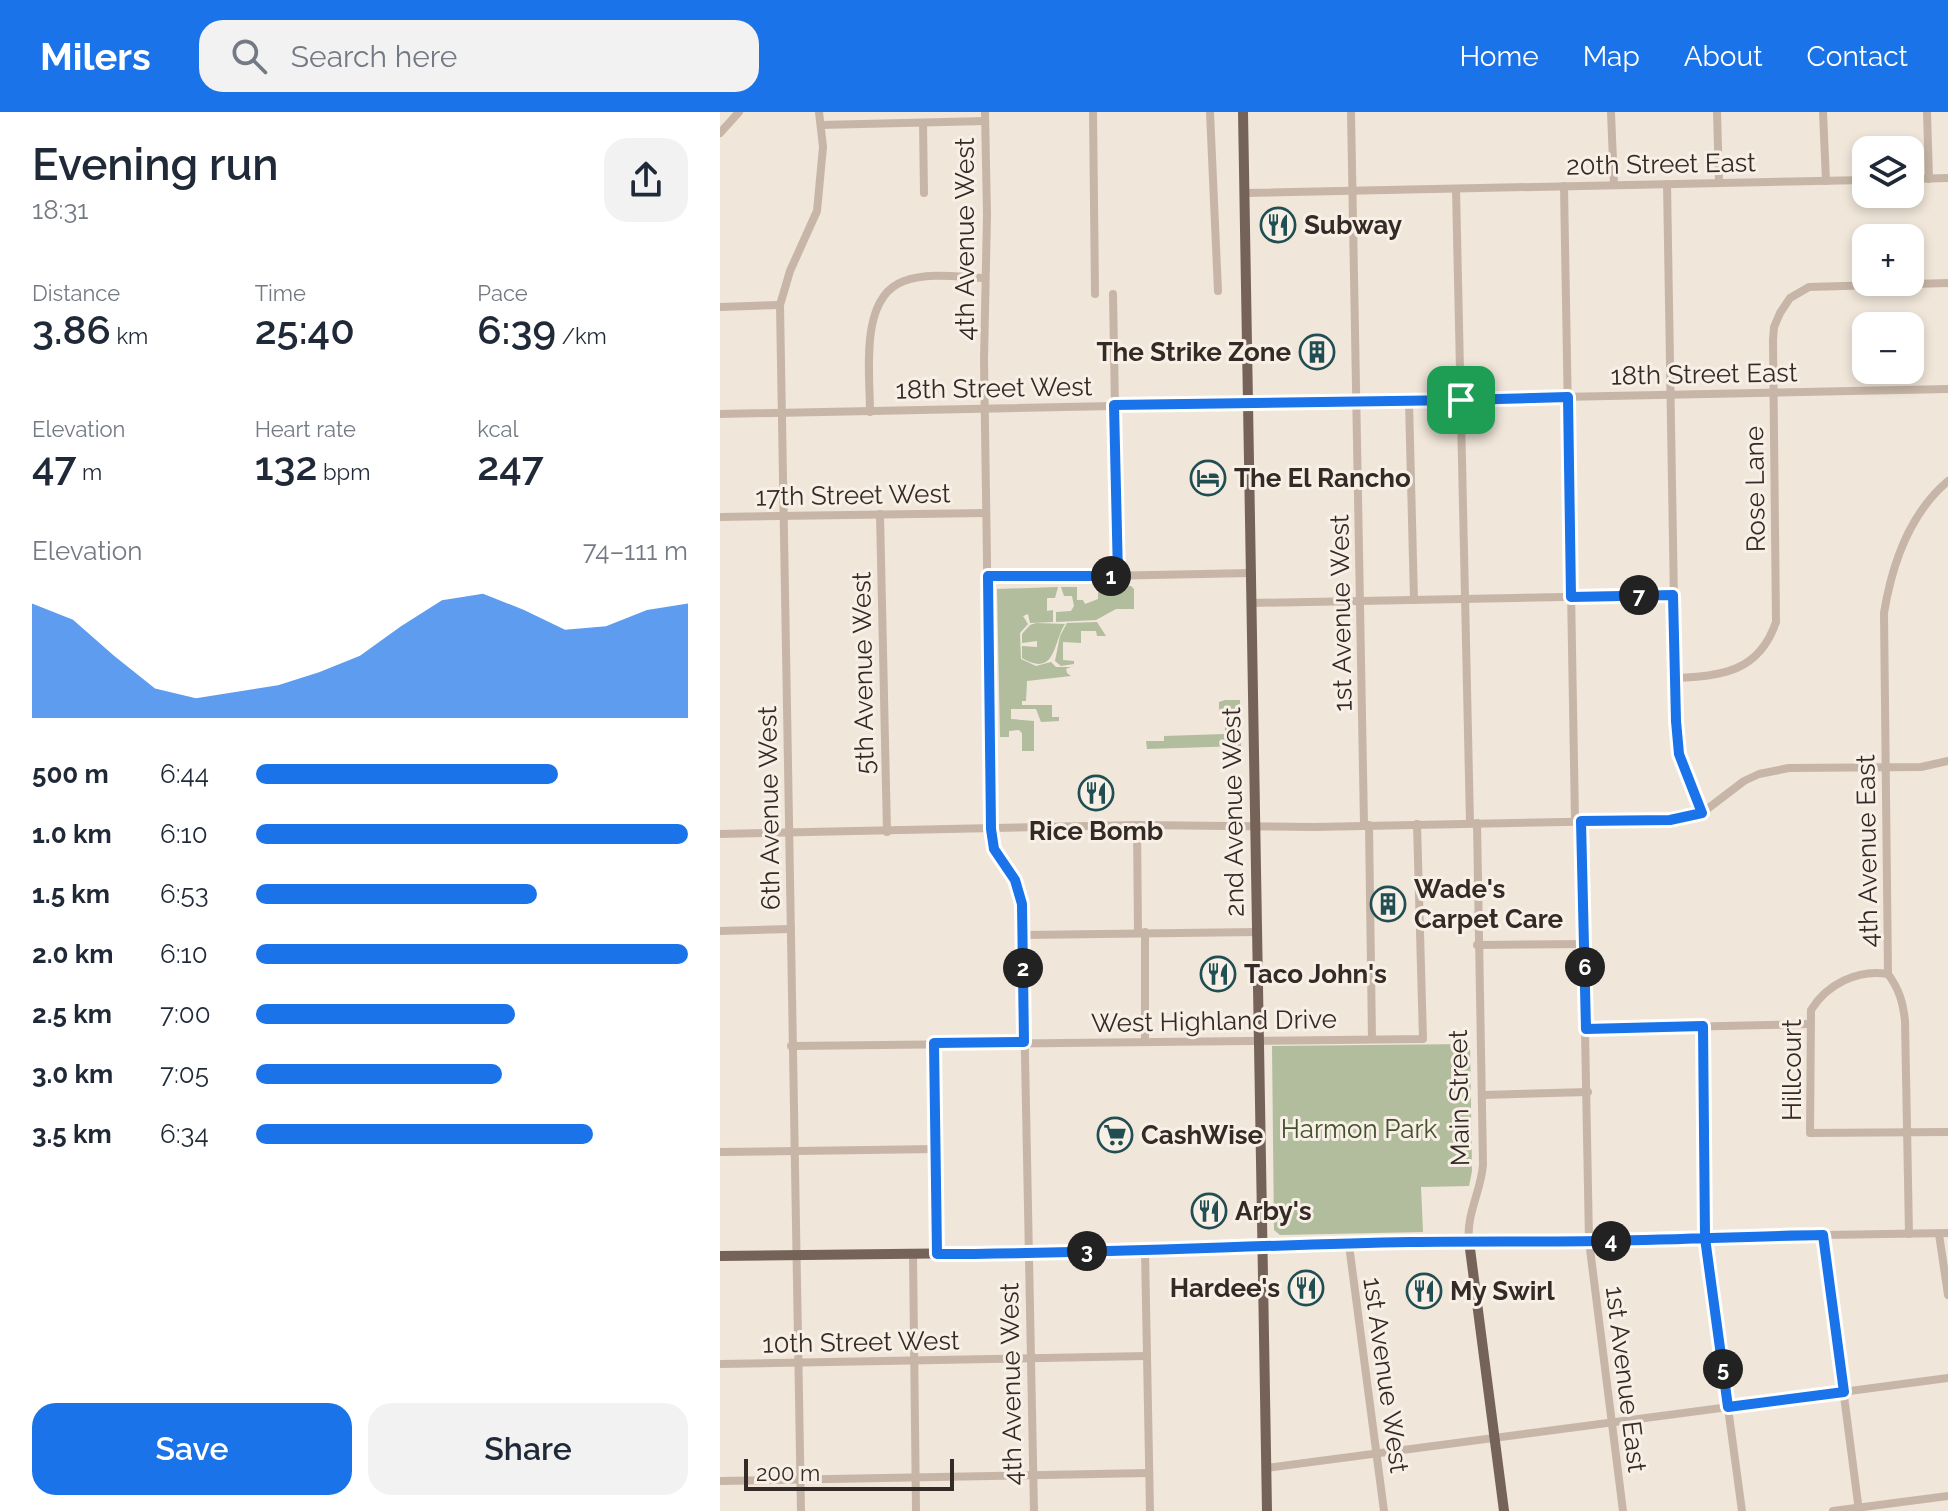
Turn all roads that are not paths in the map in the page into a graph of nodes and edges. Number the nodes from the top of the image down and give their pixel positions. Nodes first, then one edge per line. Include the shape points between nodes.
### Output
1 (739, 112) edge
2 (819, 112) edge
3 (1093, 112) edge
4 (1210, 112) edge
5 (1243, 112) edge
6 (1351, 112) edge
7 (1611, 112) edge
8 (1717, 112) edge
9 (1823, 112) edge
10 (1927, 112) edge
11 (985, 117) edge
12 (923, 123) junction
13 (821, 125) junction
14 (720, 133) edge
15 (1948, 178) edge
16 (1924, 179) edge
17 (1929, 179) junction
18 (1852, 180) edge
19 (1826, 181) junction
20 (1719, 183) junction
21 (1667, 184) junction
22 (1614, 185) junction
23 (1564, 186) junction
24 (1456, 189) junction
25 (1353, 191) junction
26 (924, 193) dead end
27 (1245, 193) junction
28 (985, 278) junction
29 (1948, 283) edge
30 (1218, 291) dead end
31 (1095, 294) dead end
32 (1113, 294) dead end
33 (780, 305) junction
34 (720, 307) edge
35 (1948, 389) edge
36 (1774, 392) junction
37 (1670, 394) junction
38 (1568, 397) junction
39 (1461, 400) junction
40 (1357, 401) junction
41 (1409, 401) junction
42 (1248, 403) junction
43 (1114, 405) junction
44 (984, 408) junction
45 (870, 412) junction
46 (782, 413) junction
47 (720, 414) edge
48 (1948, 481) edge
49 (986, 513) junction
50 (880, 514) junction
51 (783, 516) junction
52 (720, 517) edge
53 (1252, 573) junction
54 (988, 576) junction
55 (1118, 576) junction
56 (1673, 595) junction
57 (1571, 597) junction
58 (1465, 599) junction
59 (1414, 600) junction
60 (1360, 601) junction
61 (1251, 603) junction
62 (1675, 678) junction
63 (1948, 761) edge
64 (1886, 767) junction
65 (1702, 813) junction
66 (1578, 821) junction
67 (1473, 823) junction
68 (1417, 824) junction
69 (1137, 825) junction
70 (1367, 825) junction
71 (1255, 827) junction
72 (991, 829) junction
73 (887, 832) junction
74 (790, 833) junction
75 (720, 834) edge
76 (791, 929) junction
77 (720, 931) edge
78 (1141, 932) junction
79 (1257, 932) junction
80 (1023, 935) junction
81 (1584, 944) junction
82 (1477, 945) junction
83 (1888, 974) junction
84 (1809, 1024) junction
85 (1703, 1026) junction
86 (1586, 1029) junction
87 (1372, 1039) junction
88 (1259, 1041) junction
89 (1024, 1042) junction
90 (1145, 1042) junction
91 (934, 1043) junction
92 (791, 1046) junction
93 (1588, 1092) junction
94 (1482, 1095) junction
95 (1907, 1132) junction
96 (1948, 1132) edge
97 (937, 1149) junction
98 (794, 1151) junction
99 (720, 1152) edge
100 (1909, 1234) junction
101 (1943, 1234) edge
102 (1823, 1235) junction
103 (1705, 1238) junction
104 (1469, 1241) junction
105 (1589, 1241) junction
106 (1349, 1245) junction
107 (1263, 1248) junction
108 (1145, 1251) junction
109 (1029, 1252) junction
110 (913, 1254) junction
111 (937, 1254) junction
112 (720, 1256) edge
113 (795, 1256) junction
114 (1948, 1295) edge
115 (1147, 1356) junction
116 (1030, 1359) junction
117 (914, 1361) junction
118 (797, 1363) junction
119 (720, 1364) edge
120 (1948, 1378) edge
121 (1844, 1392) junction
122 (1728, 1407) junction
123 (1612, 1422) junction
124 (1494, 1438) junction
125 (1376, 1454) junction
126 (1266, 1468) junction
127 (1149, 1473) junction
128 (1033, 1476) junction
129 (916, 1478) junction
130 (801, 1480) junction
131 (720, 1481) edge
132 (1948, 1496) edge
133 (1859, 1509) edge
134 (801, 1511) edge
135 (916, 1511) edge
136 (1034, 1511) edge
137 (1150, 1511) edge
138 (1267, 1511) edge
139 (1384, 1511) edge
140 (1504, 1511) edge
141 (1623, 1511) edge
142 (1742, 1511) edge
143 (1833, 1511) edge

1 - 14 street
2 - 13 street, 6th Avenue West
3 - 31 street
4 - 30 street
5 - 27 main road, 2nd Avenue West
6 - 25 street, 1st Avenue West
7 - 22 street
8 - 20 street
9 - 19 street
10 - 17 street
11 - 12 street
11 - 28 street, 4th Avenue West
12 - 13 street
12 - 26 street
13 - 33 street, 6th Avenue West via 817,211
15 - 17 street
16 - 17 street
18 - 19 street, 20th Street East
19 - 20 street, 20th Street East
20 - 21 street, 20th Street East
21 - 22 street, 20th Street East
21 - 37 street
22 - 23 street, 20th Street East
23 - 24 street, 20th Street East
23 - 38 street, 1st Avenue East
24 - 25 street, 20th Street East
24 - 39 street, Main Street
25 - 27 street, 20th Street East
25 - 40 street, 1st Avenue West
27 - 42 main road, 2nd Avenue West
28 - 44 street, 4th Avenue West
28 - 45 street via 931,277 904,281 887,291 874,315
29 - 36 street, Rose Lane via 1829,285 1809,287 1790,298 1774,327
32 - 43 street
33 - 34 street
33 - 46 street, 6th Avenue West
35 - 36 street, 18th Street East
36 - 37 street, 18th Street East
36 - 62 street, Rose Lane via 1776,622 1758,656 1726,673
37 - 38 street, 18th Street East
37 - 56 street
38 - 39 street, 18th Street East
38 - 57 street, 1st Avenue East
39 - 41 street, 18th Street West
39 - 58 street, Main Street
40 - 41 street, 18th Street West
40 - 42 street, 18th Street West
40 - 60 street, 1st Avenue West
41 - 59 street
42 - 43 street, 18th Street West
42 - 53 main road, 2nd Avenue West
43 - 44 street, 18th Street West
43 - 55 street
44 - 45 street, 18th Street West
44 - 49 street, 4th Avenue West
45 - 46 street, 18th Street West
46 - 47 street, 18th Street West
46 - 51 street, 6th Avenue West
48 - 64 street, 4th Avenue East via 1920,512 1889,580 1884,613
49 - 50 street, 17th Street West
49 - 54 street, 4th Avenue West
50 - 51 street, 17th Street West
50 - 73 street, 5th Avenue West
51 - 52 street, 17th Street West
51 - 74 street, 6th Avenue West
53 - 55 street
53 - 61 main road, 2nd Avenue West
54 - 55 street
54 - 72 street, 4th Avenue West
56 - 57 street
56 - 62 street
57 - 58 street
57 - 66 street, 1st Avenue East
58 - 59 street
58 - 67 street, Main Street
59 - 60 street
60 - 61 street
60 - 70 street, 1st Avenue West
61 - 71 main road, 2nd Avenue West
62 - 65 street via 1679,754
63 - 64 street
64 - 65 street via 1789,768 1759,774
64 - 83 street, 4th Avenue East
65 - 66 street via 1670,820
66 - 67 street
66 - 81 street, 1st Avenue East
67 - 68 street
67 - 82 street, Main Street
68 - 70 street
68 - 87 street, West Highland Drive via 1423,1039
69 - 71 street
69 - 72 street
69 - 78 street
70 - 71 street
70 - 87 street, 1st Avenue West
71 - 79 main road, 2nd Avenue West
72 - 73 street
72 - 80 street, 4th Avenue West via 994,849 1020,894
73 - 74 street
74 - 75 street
74 - 76 street, 6th Avenue West
76 - 77 street
76 - 92 street, 6th Avenue West
78 - 79 street
78 - 80 street
78 - 90 street
79 - 88 main road, 2nd Avenue West
80 - 89 street, 4th Avenue West
81 - 82 street
81 - 86 street, 1st Avenue East
82 - 94 street, Main Street
83 - 84 street, Hillcourt via 1835,984 1819,996
83 - 95 street, 4th Avenue East via 1903,1003
84 - 85 street
84 - 95 street, Hillcourt via 1810,1133
85 - 86 street
85 - 103 street
86 - 93 street, 1st Avenue East
87 - 88 street, West Highland Drive
88 - 90 street, West Highland Drive
88 - 107 main road, 2nd Avenue West
89 - 90 street, West Highland Drive
89 - 91 street, West Highland Drive
89 - 109 street, 4th Avenue West
91 - 92 street, West Highland Drive
91 - 97 street
92 - 98 street, 6th Avenue West
93 - 94 street
93 - 105 street, 1st Avenue East
94 - 104 street, Main Street via 1482,1178
95 - 96 street, Hillcourt
95 - 100 street, 4th Avenue East
97 - 98 street
97 - 111 street
98 - 99 street
98 - 113 street, 6th Avenue West
100 - 101 street
100 - 102 street
101 - 114 street
102 - 103 street
102 - 121 street
103 - 105 street
103 - 122 street
104 - 105 street
104 - 106 main road
104 - 124 main road, Main Street
105 - 123 street, 1st Avenue East
106 - 107 main road
106 - 125 street, 1st Avenue West
107 - 108 main road
107 - 126 main road, 2nd Avenue West
108 - 109 main road
108 - 115 street
109 - 111 main road
109 - 116 street, 4th Avenue West
110 - 111 main road
110 - 113 main road
110 - 117 street
112 - 113 main road
113 - 118 street, 6th Avenue West
115 - 116 street, 10th Street West
115 - 127 street
116 - 117 street, 10th Street West
116 - 128 street, 4th Avenue West
117 - 118 street, 10th Street West
117 - 129 street
118 - 119 street, 10th Street West
118 - 130 street, 6th Avenue West
120 - 121 street
121 - 122 street
121 - 133 street
122 - 123 street
122 - 142 street
123 - 124 street
123 - 141 street, 1st Avenue East
124 - 125 street
124 - 140 main road, Main Street
125 - 126 street
125 - 139 street, 1st Avenue West
126 - 138 main road, 2nd Avenue West
127 - 128 street
127 - 137 street
128 - 129 street
128 - 136 street, 4th Avenue West
129 - 130 street
129 - 135 street
130 - 131 street
130 - 134 street, 6th Avenue West
132 - 133 street
133 - 143 street

